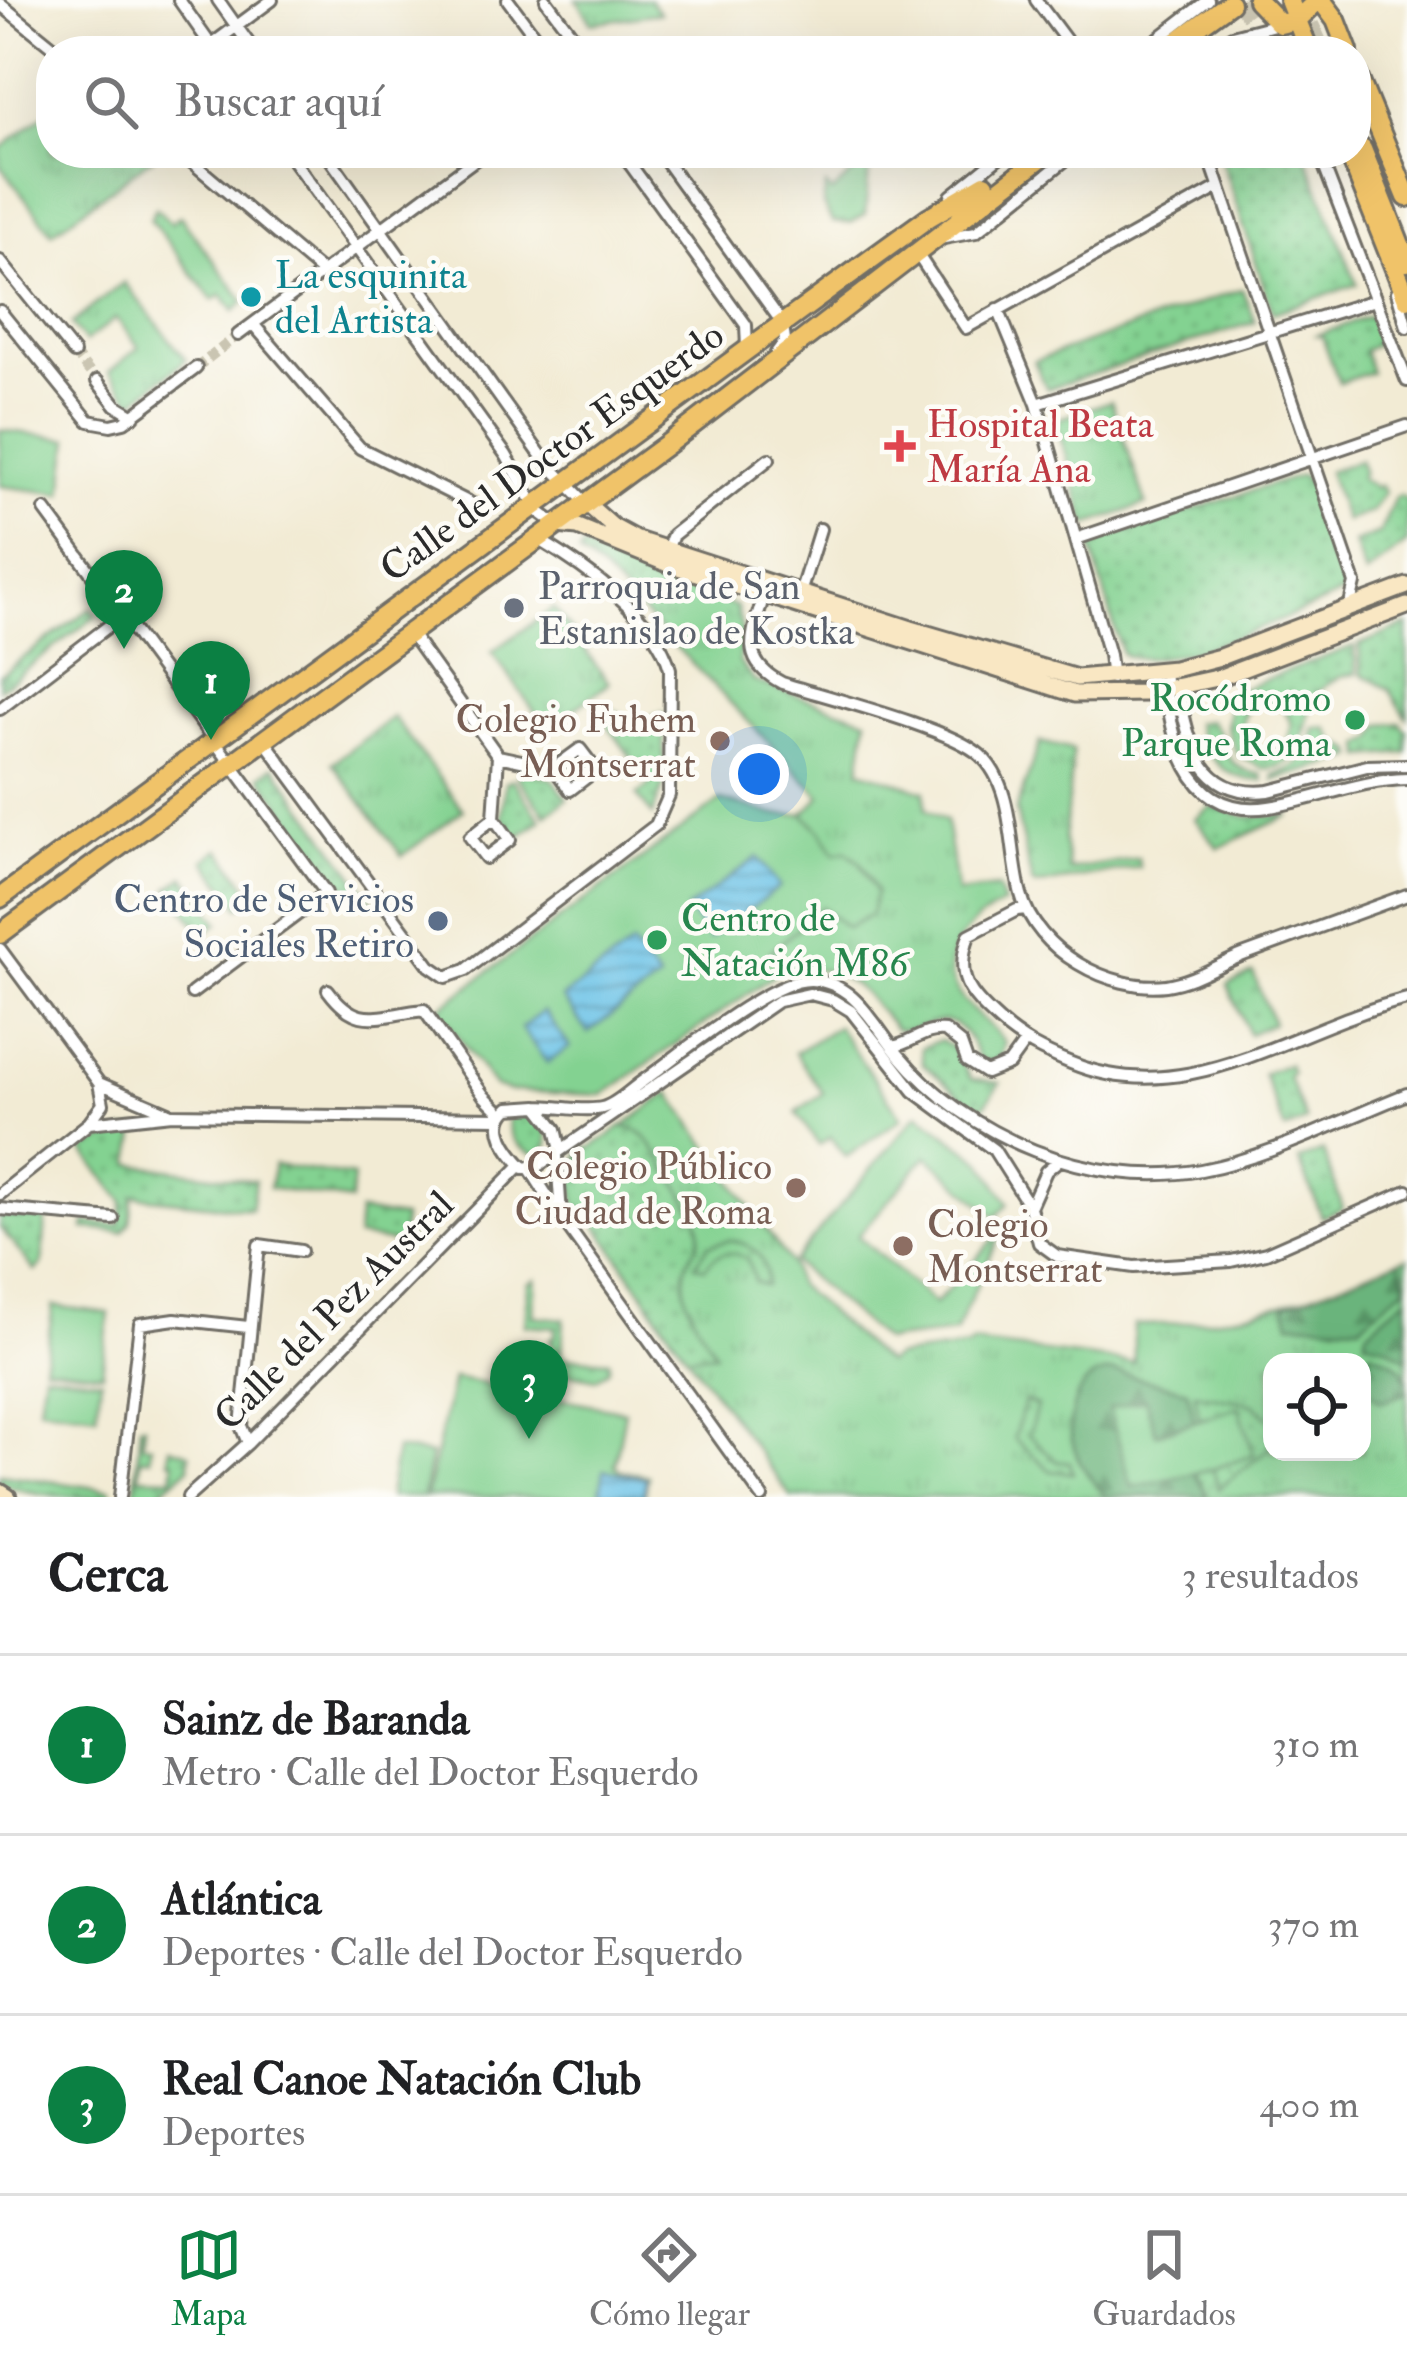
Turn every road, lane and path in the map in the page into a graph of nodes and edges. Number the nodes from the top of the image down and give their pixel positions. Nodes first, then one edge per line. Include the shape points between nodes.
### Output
1 (179, 0) edge
2 (218, 0) edge
3 (272, 0) edge
4 (508, 0) edge
5 (546, 0) edge
6 (1036, 0) edge
7 (1208, 0) edge
8 (1257, 0) edge
9 (1288, 0) edge
10 (1320, 0) edge
11 (0, 4) edge
12 (1233, 8) edge
13 (1288, 22) junction
14 (236, 26) junction
15 (39, 36) edge
16 (202, 36) edge
17 (225, 36) edge
18 (243, 36) edge
19 (535, 36) edge
20 (573, 36) edge
21 (1063, 36) edge
22 (1161, 36) edge
23 (1189, 36) edge
24 (1202, 36) edge
25 (1232, 36) edge
26 (1298, 36) edge
27 (1342, 36) edge
28 (1371, 109) edge
29 (199, 168) edge
30 (299, 168) edge
31 (337, 168) edge
32 (464, 168) edge
33 (633, 168) edge
34 (671, 168) edge
35 (986, 168) edge
36 (1007, 168) edge
37 (1026, 168) edge
38 (1056, 168) edge
39 (1213, 168) edge
40 (1325, 168) edge
41 (1361, 168) edge
42 (1364, 168) edge
43 (1219, 187) junction
44 (1407, 197) edge
45 (929, 217) junction
46 (381, 229) junction
47 (936, 239) junction
48 (1384, 243) junction
49 (356, 248) junction
50 (918, 255) junction
51 (0, 261) edge
52 (1407, 262) edge
53 (322, 272) junction
54 (27, 295) junction
55 (1407, 299) edge
56 (1375, 300) junction
57 (998, 310) junction
58 (1, 313) edge
59 (253, 324) junction
60 (783, 324) junction
61 (1407, 327) edge
62 (1269, 332) junction
63 (238, 335) tunnel mouth
64 (74, 353) tunnel mouth
65 (743, 354) junction
66 (196, 368) tunnel mouth
67 (754, 379) junction
68 (97, 381) tunnel mouth
69 (1407, 382) edge
70 (1037, 404) junction
71 (134, 416) junction
72 (1407, 425) edge
73 (1312, 458) junction
74 (769, 459) dead end
75 (566, 484) junction
76 (586, 503) junction
77 (536, 506) junction
78 (46, 510) dead end
79 (484, 510) dead end
80 (557, 525) junction
81 (820, 529) dead end
82 (538, 539) junction
83 (1076, 539) junction
84 (667, 549) junction
85 (1407, 584) edge
86 (1356, 585) junction
87 (764, 588) junction
88 (800, 593) junction
89 (1407, 606) edge
90 (393, 609) junction
91 (1347, 611) junction
92 (123, 615) junction
93 (411, 634) junction
94 (1169, 670) junction
95 (1112, 676) junction
96 (1202, 681) junction
97 (1113, 696) junction
98 (1170, 696) junction
99 (0, 709) edge
100 (1183, 711) junction
101 (213, 739) junction
102 (264, 740) junction
103 (498, 756) junction
104 (232, 764) junction
105 (1407, 765) edge
106 (554, 768) dead end
107 (1407, 779) edge
108 (494, 818) dead end
109 (1407, 895) edge
110 (0, 898) edge
111 (1026, 909) junction
112 (0, 934) edge
113 (0, 949) edge
114 (328, 990) dead end
115 (192, 994) dead end
116 (1407, 999) edge
117 (1025, 1042) junction
118 (899, 1050) junction
119 (896, 1071) junction
120 (99, 1083) junction
121 (1407, 1094) edge
122 (538, 1106) junction
123 (172, 1114) junction
124 (500, 1116) junction
125 (88, 1123) junction
126 (1017, 1143) junction
127 (559, 1153) junction
128 (1002, 1160) junction
129 (1059, 1160) junction
130 (525, 1167) junction
131 (1407, 1191) edge
132 (0, 1194) edge
133 (1030, 1207) junction
134 (0, 1209) edge
135 (112, 1219) dead end
136 (562, 1219) junction
137 (302, 1251) dead end
138 (248, 1327) junction
139 (248, 1443) junction
140 (0, 1492) edge
141 (8, 1497) edge
142 (120, 1497) edge
143 (188, 1497) edge
144 (762, 1497) edge

1 - 16 street
2 - 14 street
3 - 14 street
4 - 19 street
5 - 20 street
6 - 21 street
7 - 22 street
8 - 13 main road
9 - 13 main road
10 - 13 main road
10 - 27 main road
11 - 15 street
12 - 23 main road
12 - 24 main road
13 - 25 street
13 - 26 main road
14 - 17 street
14 - 18 street
28 - 44 main road
29 - 53 street
30 - 49 street
31 - 46 street
32 - 46 street
33 - 65 street via 746,325
34 - 60 street
35 - 45 street, Calle del Doctor Esquerdo
36 - 45 main road, Calle del Doctor Esquerdo
37 - 47 main road, Calle del Doctor Esquerdo
38 - 47 street, Calle del Doctor Esquerdo via 976,232
39 - 43 street
40 - 56 street
41 - 48 main road
42 - 52 main road
43 - 57 street
43 - 62 street
45 - 60 main road, Calle del Doctor Esquerdo
46 - 49 street
46 - 75 street
47 - 50 main road, Calle del Doctor Esquerdo
48 - 55 main road
48 - 61 street
49 - 53 street
49 - 77 street
50 - 57 street via 966,328
50 - 67 main road, Calle del Doctor Esquerdo
51 - 54 street
53 - 59 street
54 - 58 street
54 - 64 street
56 - 62 street
56 - 69 street
57 - 70 street
58 - 71 street via 89,422
59 - 63 street
59 - 79 street via 360,448
60 - 65 main road, Calle del Doctor Esquerdo
60 - 67 street via 785,341
62 - 70 street
62 - 73 street
65 - 75 main road, Calle del Doctor Esquerdo
66 - 71 street
67 - 76 main road, Calle del Doctor Esquerdo
68 - 71 street
70 - 83 street
72 - 73 street
73 - 83 street
73 - 86 street
74 - 84 street via 673,535
75 - 76 street
75 - 77 main road, Calle del Doctor Esquerdo
76 - 80 main road, Calle del Doctor Esquerdo
76 - 84 street via 618,531
77 - 80 street
77 - 90 main road, Calle del Doctor Esquerdo
78 - 92 street
80 - 82 main road, Calle del Doctor Esquerdo
80 - 87 street
81 - 88 street
82 - 93 main road, Calle del Doctor Esquerdo
82 - 102 street via 607,586 665,651 669,794 648,835 466,970 446,976 430,966
83 - 95 street
84 - 87 street
85 - 86 street via 1367,594
85 - 91 street
86 - 91 street
87 - 88 street
87 - 97 street via 1055,690
87 - 111 street via 751,653 760,670 960,742 992,767
88 - 95 street via 1060,676
89 - 96 street
90 - 93 main road
90 - 101 main road, Calle del Doctor Esquerdo
91 - 94 street
92 - 99 street
92 - 101 street
93 - 102 main road, Calle del Doctor Esquerdo
93 - 103 street
94 - 95 street
94 - 98 street
95 - 97 street
96 - 98 street
96 - 100 street via 1187,693
97 - 98 street
98 - 100 street
98 - 107 street via 1174,746 1189,772 1236,805 1270,807
100 - 105 street via 1197,760 1230,787 1253,793 1367,766
101 - 104 street
101 - 110 main road, Calle del Doctor Esquerdo
102 - 104 main road, Calle del Doctor Esquerdo
103 - 106 street
103 - 108 street
104 - 112 main road, Calle del Doctor Esquerdo
104 - 115 street via 326,893
109 - 111 street via 1162,986 1129,984 1081,965
111 - 117 street via 969,935 960,968 982,1006
113 - 120 street
114 - 124 street via 355,1017 424,1010
116 - 117 street via 1212,1071 1151,1081 1088,1070
117 - 118 street via 1009,1064 986,1073 945,1031
118 - 119 street
118 - 122 street via 850,995 827,983 789,983 608,1106
118 - 126 street via 956,1109
119 - 127 street via 843,1005 810,994 788,997
119 - 128 street
120 - 123 street
120 - 125 street via 103,1104
121 - 129 street via 1199,1171 1147,1173
122 - 124 street
122 - 127 street via 556,1130
123 - 124 street
123 - 125 street
124 - 130 street via 498,1126
125 - 132 street
126 - 128 street
126 - 129 street
127 - 130 street
127 - 136 street
128 - 133 street
129 - 133 street
130 - 136 street
130 - 139 street, Calle del Pez Austral
131 - 133 street via 1266,1253 1178,1267 1057,1256 1040,1243
134 - 135 street
136 - 144 street
137 - 138 street via 260,1245
138 - 139 street via 241,1426
138 - 142 street via 175,1318 140,1324
139 - 143 street, Calle del Pez Austral
140 - 141 street

